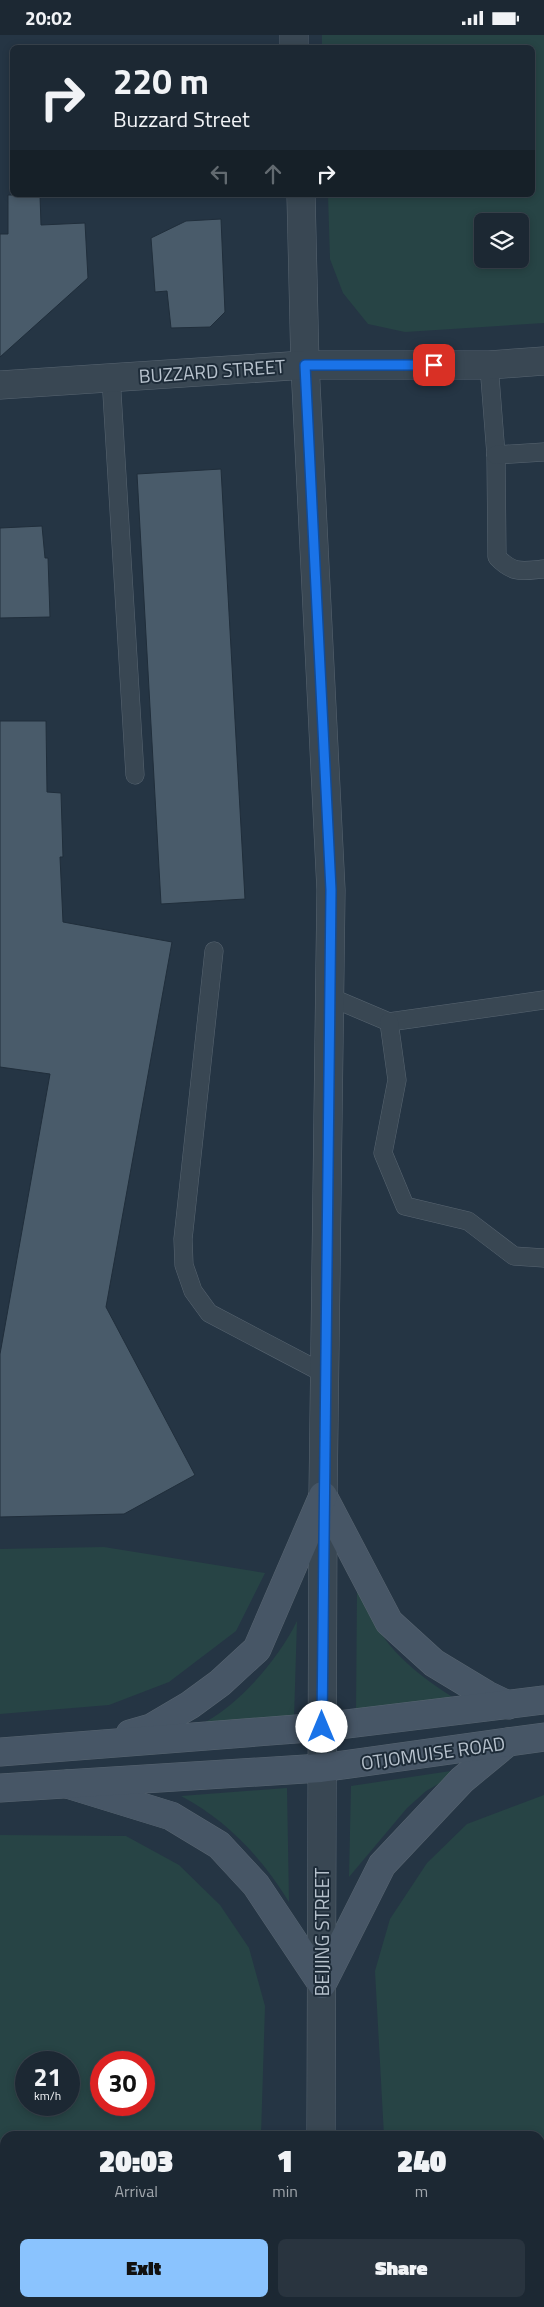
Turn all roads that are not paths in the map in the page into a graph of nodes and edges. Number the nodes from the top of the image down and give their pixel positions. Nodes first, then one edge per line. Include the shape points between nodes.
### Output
1 (301, 197) edge
2 (544, 361) edge
3 (305, 365) junction
4 (489, 365) junction
5 (111, 377) junction
6 (0, 385) edge
7 (544, 452) edge
8 (496, 455) junction
9 (544, 569) edge
10 (135, 775) dead end
11 (214, 951) dead end
12 (330, 997) junction
13 (544, 1000) edge
14 (389, 1022) junction
15 (544, 1259) edge
16 (325, 1374) junction
17 (323, 1496) junction
18 (544, 1700) edge
19 (508, 1705) junction
20 (322, 1727) junction
21 (544, 1737) edge
22 (508, 1742) junction
23 (89, 1746) junction
24 (0, 1752) edge
25 (321, 1768) junction
26 (67, 1784) junction
27 (0, 1788) edge
28 (322, 1984) junction
29 (322, 2131) edge

1 - 3 street, BEIJING STREET
2 - 4 street, BUZZARD STREET
3 - 4 street, BUZZARD STREET
3 - 5 street, BUZZARD STREET
3 - 12 street, BEIJING STREET via 331,890
4 - 8 lane
5 - 6 street, BUZZARD STREET
5 - 10 lane
7 - 8 lane
8 - 9 lane via 497,557 506,567 519,571
11 - 16 lane via 183,1239 184,1265 193,1291 209,1313
12 - 14 lane
12 - 16 street, BEIJING STREET
13 - 14 lane
14 - 15 lane via 397,1080 382,1153 405,1206 468,1221 514,1257
16 - 17 street, BEIJING STREET
17 - 19 main road via 389,1622 434,1663
17 - 20 street, BEIJING STREET
17 - 23 main road via 257,1649 190,1705 151,1728
18 - 19 main road, OTJOMUISE ROAD
19 - 20 main road, OTJOMUISE ROAD
20 - 23 main road, OTJOMUISE ROAD
20 - 25 street, BEIJING STREET
21 - 22 main road, OTJOMUISE ROAD
22 - 25 main road, OTJOMUISE ROAD
22 - 28 main road via 462,1780 382,1865
23 - 24 main road
25 - 26 main road, OTJOMUISE ROAD
25 - 28 street, BEIJING STREET
26 - 27 main road, OTJOMUISE ROAD
26 - 28 main road via 171,1816 219,1845 256,1885
28 - 29 street, BEIJING STREET

